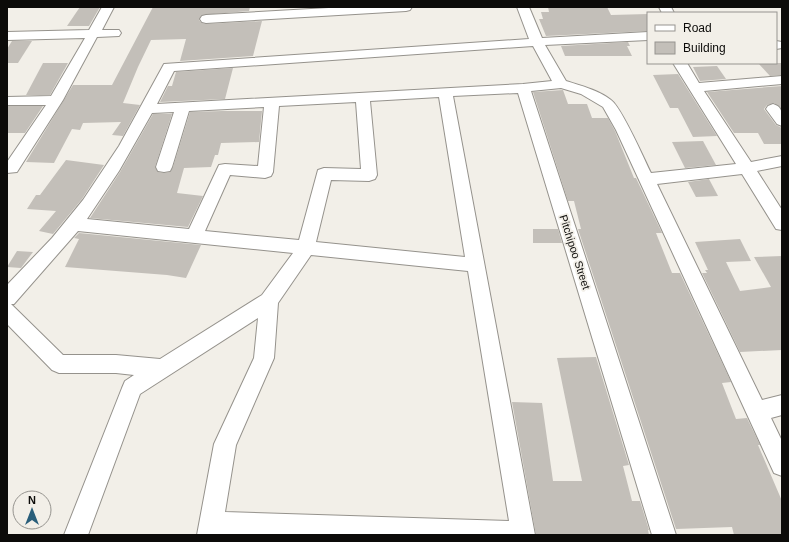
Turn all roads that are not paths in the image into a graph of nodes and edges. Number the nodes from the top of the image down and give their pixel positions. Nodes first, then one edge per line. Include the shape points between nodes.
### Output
1 (108, 7) edge
2 (406, 7) edge
3 (523, 7) edge
4 (206, 19) dead end
5 (115, 33) dead end
6 (94, 34) junction
7 (7, 36) edge
8 (647, 36) edge
9 (537, 42) junction
10 (681, 64) edge
11 (782, 80) edge
12 (561, 84) junction
13 (696, 87) junction
14 (523, 88) junction
15 (446, 92) junction
16 (363, 97) junction
17 (56, 100) junction
18 (7, 101) edge
19 (272, 102) junction
20 (183, 107) junction
21 (148, 109) junction
22 (773, 109) dead end
23 (782, 121) edge
24 (782, 161) edge
25 (164, 167) dead end
26 (7, 168) edge
27 (746, 168) junction
28 (647, 179) junction
29 (75, 224) junction
30 (782, 224) edge
31 (194, 236) junction
32 (306, 248) junction
33 (476, 266) junction
34 (7, 298) edge
35 (269, 301) junction
36 (7, 311) edge
37 (162, 369) junction
38 (782, 405) edge
39 (756, 411) junction
40 (782, 465) edge
41 (210, 529) edge
42 (366, 532) edge
43 (523, 534) edge
44 (76, 535) edge
45 (664, 535) edge

1 - 6 street
2 - 4 street
3 - 9 street
5 - 6 street
6 - 7 street
6 - 17 street
8 - 9 street
9 - 12 street
9 - 21 street via 168,66
10 - 13 street
11 - 13 street
12 - 14 street
12 - 28 street via 586,92 608,104
13 - 27 street
14 - 15 street
14 - 45 street, Pitchipoo Street
15 - 16 street
15 - 33 street
16 - 19 street
16 - 32 street via 369,175 324,174
17 - 18 street
17 - 26 street via 10,168
19 - 20 street
19 - 31 street via 266,172 225,169
20 - 21 street
20 - 25 street
21 - 29 street via 110,173
22 - 23 street
24 - 27 street
27 - 28 street
27 - 30 street
28 - 39 street
29 - 31 street
29 - 34 street
31 - 32 street
32 - 33 street
32 - 35 street
33 - 43 street
35 - 37 street
35 - 41 street via 264,358 225,444
36 - 37 street via 59,364 116,364
37 - 44 street via 132,388
38 - 39 street
39 - 40 street
41 - 42 street
42 - 43 street

